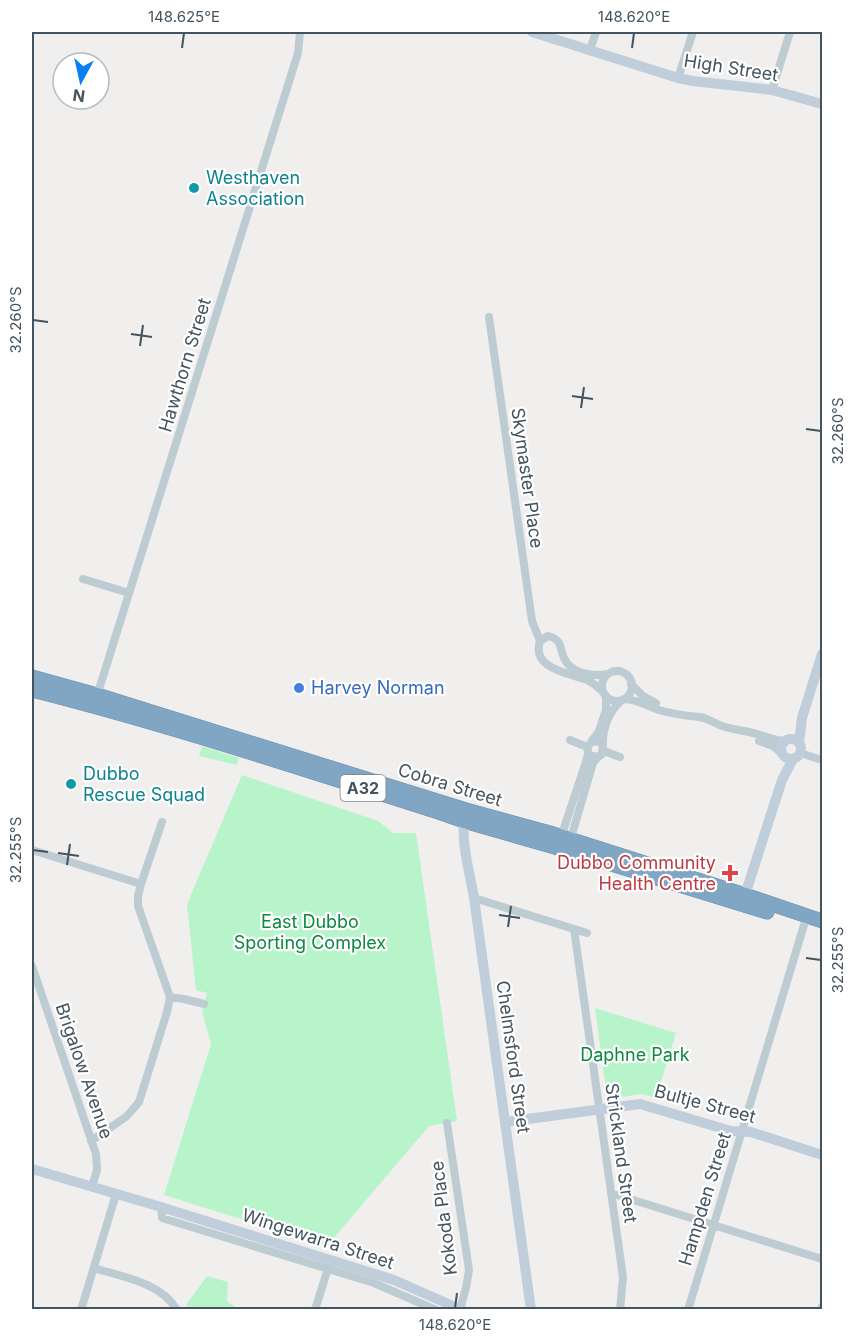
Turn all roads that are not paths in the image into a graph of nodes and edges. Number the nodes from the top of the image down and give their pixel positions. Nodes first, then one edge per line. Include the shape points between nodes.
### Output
1 (300, 32) edge
2 (532, 32) edge
3 (596, 32) edge
4 (693, 32) edge
5 (789, 32) edge
6 (590, 50) junction
7 (678, 78) junction
8 (772, 90) junction
9 (822, 104) edge
10 (489, 317) dead end
11 (83, 579) dead end
12 (129, 593) junction
13 (540, 641) junction
14 (822, 654) edge
15 (608, 674) junction
16 (32, 677) edge
17 (631, 684) junction
18 (32, 690) edge
19 (605, 694) junction
20 (623, 699) junction
21 (96, 700) junction
22 (673, 712) junction
23 (802, 717) junction
24 (736, 731) junction
25 (570, 740) dead end
26 (786, 740) junction
27 (589, 747) junction
28 (601, 752) junction
29 (791, 753) junction
30 (620, 758) dead end
31 (822, 760) edge
32 (465, 815) junction
33 (162, 822) dead end
34 (564, 844) junction
35 (32, 850) edge
36 (141, 884) junction
37 (746, 895) junction
38 (474, 898) junction
39 (763, 906) junction
40 (822, 924) edge
41 (804, 925) junction
42 (574, 929) junction
43 (587, 933) dead end
44 (32, 966) edge
45 (170, 997) junction
46 (204, 1004) dead end
47 (599, 1109) junction
48 (505, 1122) junction
49 (447, 1123) dead end
50 (741, 1131) junction
51 (92, 1141) junction
52 (822, 1155) edge
53 (32, 1169) edge
54 (92, 1187) junction
55 (611, 1193) junction
56 (116, 1194) junction
57 (712, 1225) junction
58 (822, 1259) edge
59 (328, 1265) junction
60 (94, 1268) junction
61 (456, 1308) edge
62 (81, 1310) edge
63 (177, 1310) edge
64 (315, 1310) edge
65 (435, 1310) edge
66 (531, 1310) edge
67 (620, 1310) edge
68 (688, 1310) edge

1 - 12 street, Hawthorn Street via 298,53
2 - 6 street, High Street
3 - 6 street
4 - 7 street
5 - 8 street
6 - 7 street, High Street
7 - 8 street, High Street
8 - 9 street, High Street
10 - 13 street, Skymaster Place via 532,621
11 - 12 street
12 - 21 street, Hawthorn Street
13 - 15 street via 548,636 556,640 565,661 577,670 592,675
13 - 19 street, Skymaster Place via 540,654 548,665 590,681
14 - 23 street
15 - 17 street via 624,673
15 - 19 street via 603,682
16 - 21 highway, Cobra Street / A32
17 - 20 street
17 - 22 street via 643,696
18 - 21 highway, Cobra Street / A32
19 - 20 street via 613,700
19 - 27 street via 605,714
20 - 22 street
20 - 28 street via 609,716
21 - 32 highway, Cobra Street / A32 via 432,810
22 - 24 street
23 - 26 street
23 - 29 street
24 - 26 street
24 - 29 street
25 - 27 street
26 - 29 street via 793,740
27 - 28 street via 592,757
27 - 28 street via 600,742
27 - 34 street
28 - 30 street
28 - 34 street
29 - 31 street
29 - 37 street
32 - 34 highway, Cobra Street / A32
32 - 38 street, Chelmsford Street via 464,843
33 - 36 street
34 - 37 highway, Cobra Street / A32
34 - 39 highway, Cobra Street / A32
35 - 36 street
36 - 45 street via 138,906
37 - 39 highway via 750,904
38 - 42 street
38 - 48 street, Chelmsford Street
39 - 40 highway, Cobra Street / A32
39 - 41 highway, Cobra Street / A32
40 - 41 highway via 811,920
41 - 50 street, Hampden Street
42 - 43 street
42 - 47 street, Strickland Street
44 - 51 street, Brigalow Avenue
45 - 46 street
45 - 51 street via 139,1102 127,1116
47 - 48 street, Bultje Street
47 - 50 street, Bultje Street via 640,1104
47 - 55 street, Strickland Street
48 - 66 street, Chelmsford Street
49 - 61 street, Kokoda Place via 469,1270
50 - 52 street, Bultje Street
50 - 57 street, Hampden Street
51 - 54 street, Brigalow Avenue via 97,1170
53 - 54 street, Wingewarra Street
54 - 56 street, Wingewarra Street
55 - 57 street
55 - 67 street, Strickland Street via 623,1278
56 - 59 street, Wingewarra Street
56 - 60 street
57 - 58 street
57 - 68 street, Hampden Street
59 - 61 street, Wingewarra Street via 394,1280
59 - 64 street
59 - 65 street, Wingewarra Street
60 - 62 street
60 - 63 street via 160,1291

